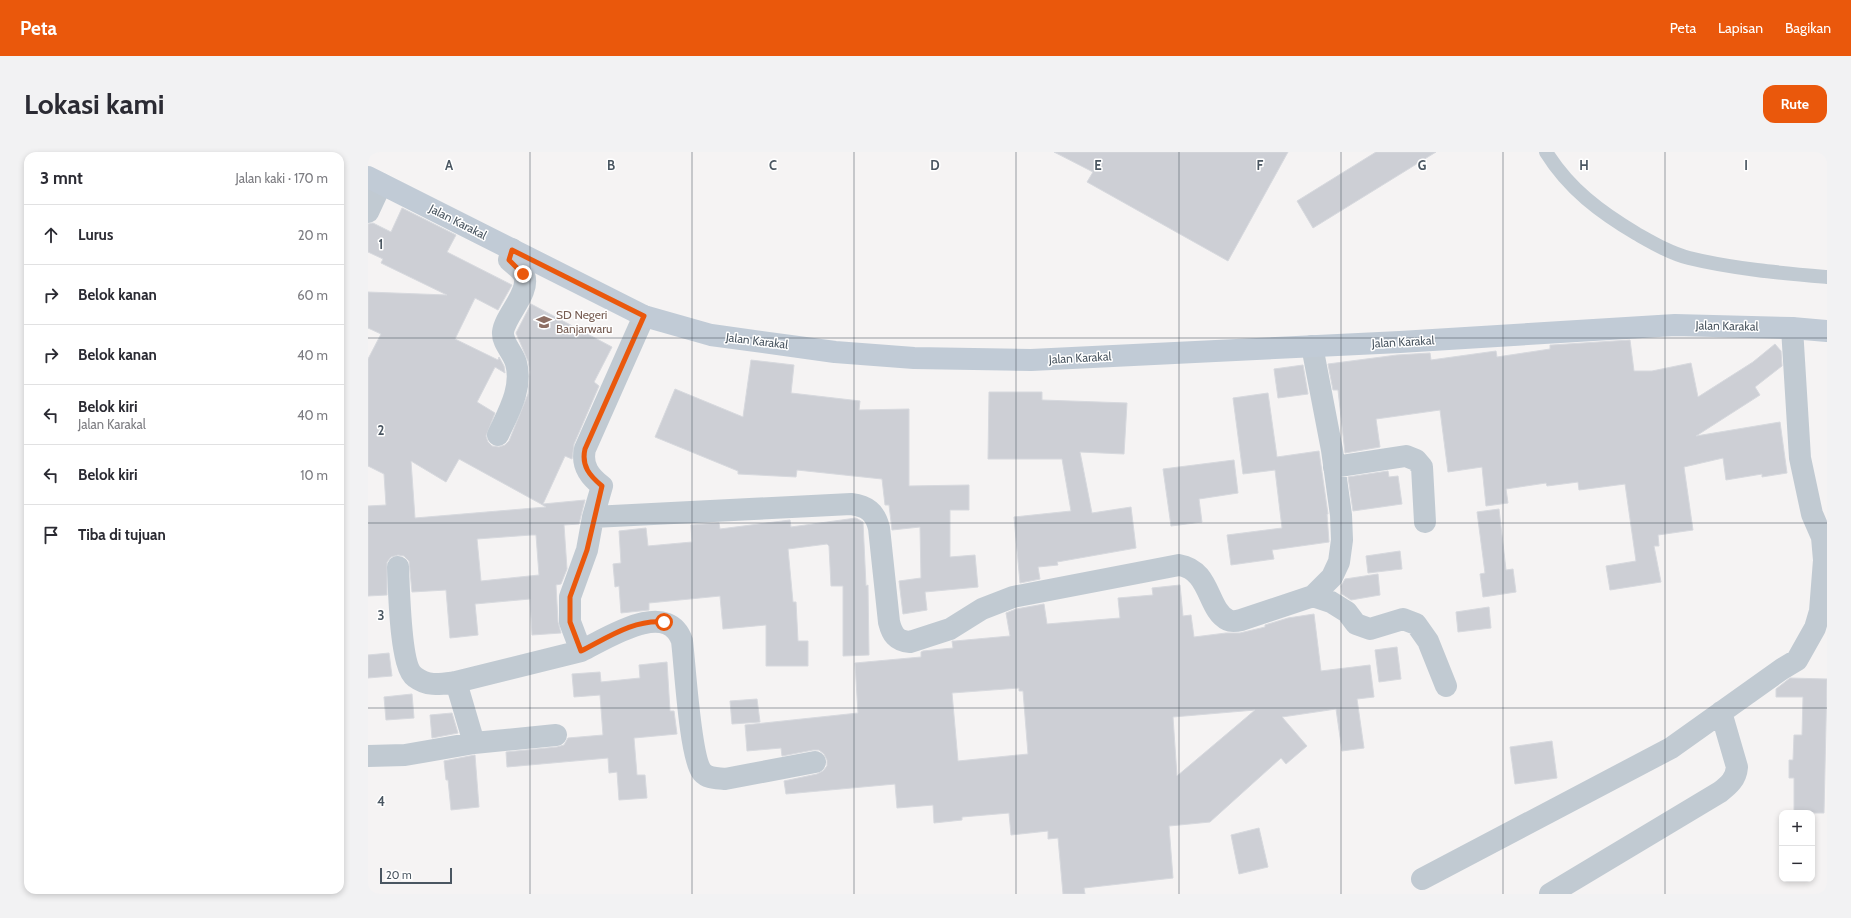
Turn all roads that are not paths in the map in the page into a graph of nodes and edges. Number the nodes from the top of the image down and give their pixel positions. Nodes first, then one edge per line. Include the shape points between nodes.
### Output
1 (1546, 152) edge
2 (375, 180) edge
3 (368, 212) edge
4 (512, 250) junction
5 (1827, 277) edge
6 (644, 316) junction
7 (1792, 328) junction
8 (1827, 331) edge
9 (1312, 346) junction
10 (498, 436) dead end
11 (1334, 467) junction
12 (593, 517) junction
13 (1425, 522) dead end
14 (398, 567) dead end
15 (1313, 596) junction
16 (581, 651) junction
17 (456, 682) junction
18 (1446, 686) dead end
19 (1721, 712) junction
20 (556, 735) dead end
21 (474, 743) junction
22 (368, 756) edge
23 (815, 762) dead end
24 (1422, 879) dead end
25 (1550, 894) edge

1 - 5 lane via 1562,176 1588,202 1657,246 1689,258 1772,272
2 - 3 street
2 - 4 main road, Jalan Karakal
4 - 6 main road, Jalan Karakal
4 - 10 street via 509,260 523,274 525,280 523,290 503,330 505,341 516,362 517,383 512,405
6 - 9 main road, Jalan Karakal via 711,335 835,352 914,358 1031,360
6 - 12 street via 585,449 587,472 602,486
7 - 8 main road, Jalan Karakal
7 - 9 main road, Jalan Karakal via 1675,325
7 - 19 street via 1800,458 1806,492 1824,549 1820,611 1815,628 1797,660
9 - 11 street
11 - 13 street via 1406,456 1416,460 1422,466
11 - 15 street via 1342,531 1339,562 1332,577
12 - 15 street via 851,504 866,508 876,516 879,528 889,622 894,636 910,642 950,629 982,609 1013,597 1179,566 1187,567 1198,575 1222,616 1230,621 1241,620
12 - 16 street via 587,550 570,597 570,622
14 - 17 street via 403,646 409,671 414,677 428,684
15 - 18 street via 1331,602 1347,612 1356,624 1370,629 1403,619 1416,624 1428,641
16 - 17 street
16 - 23 street via 636,624 654,621 671,625 679,632 682,640 693,741 702,771 706,775 725,779
17 - 21 street
19 - 24 street via 1670,748
19 - 25 street via 1737,766 1736,775 1730,784
20 - 21 street
21 - 22 street via 405,755

